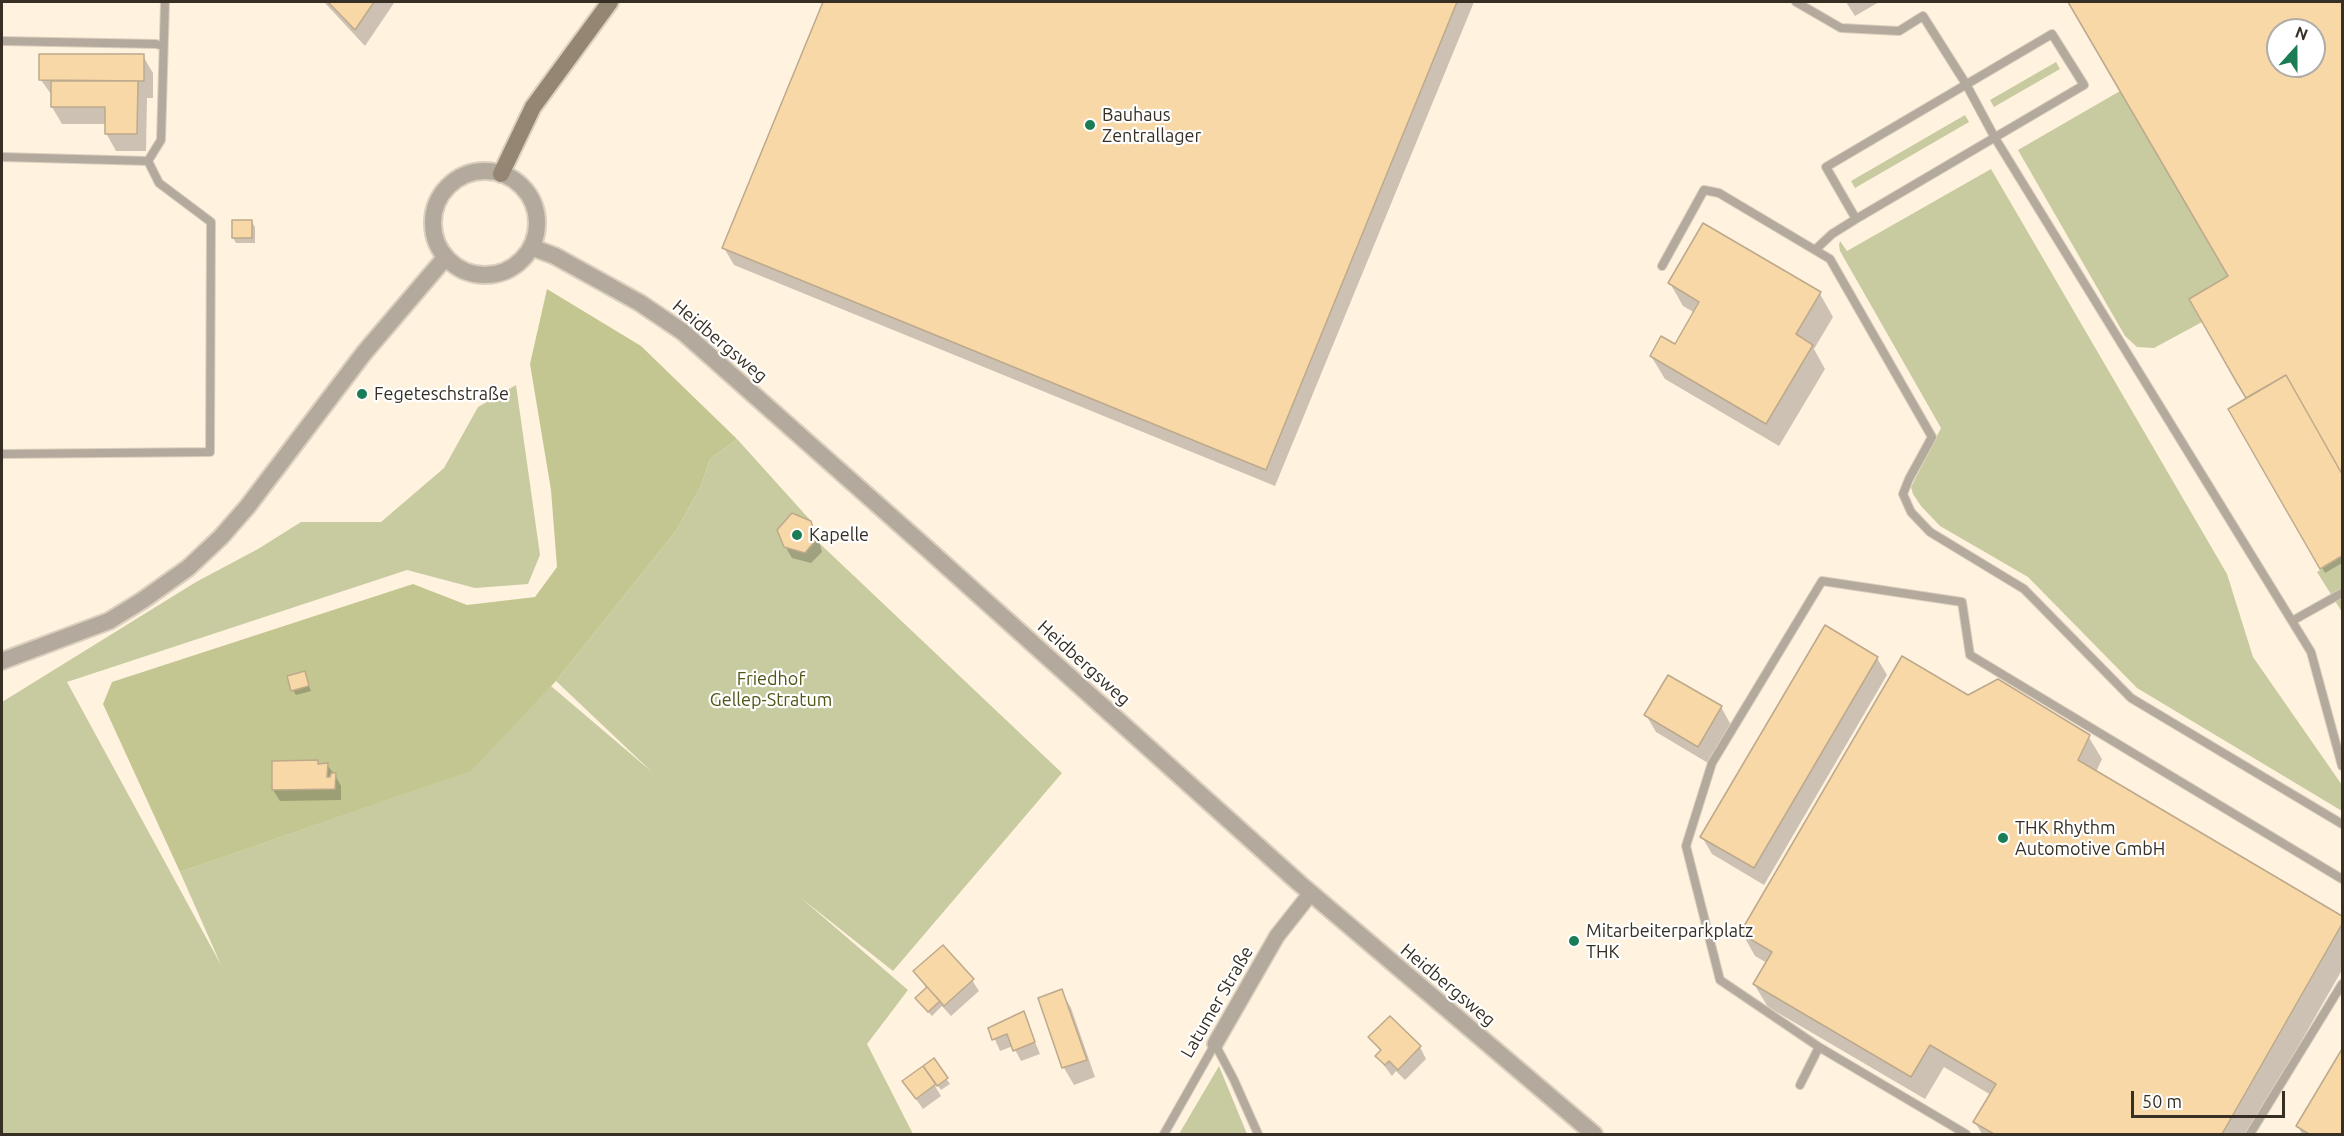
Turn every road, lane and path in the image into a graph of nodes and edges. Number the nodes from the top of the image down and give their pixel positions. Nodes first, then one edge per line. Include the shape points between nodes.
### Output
1 (165, 2) edge
2 (610, 2) edge
3 (1796, 2) edge
4 (2, 41) edge
5 (163, 46) junction
6 (1965, 84) junction
7 (1995, 138) junction
8 (2, 157) edge
9 (148, 161) junction
10 (501, 174) junction
11 (1856, 219) junction
12 (531, 247) junction
13 (1815, 250) junction
14 (445, 258) junction
15 (1662, 266) dead end
16 (2, 454) edge
17 (2343, 593) edge
18 (2292, 621) junction
19 (2, 661) edge
20 (2343, 766) edge
21 (2343, 824) edge
22 (2343, 879) edge
23 (1311, 893) junction
24 (2343, 984) edge
25 (1215, 1044) junction
26 (1819, 1047) junction
27 (1800, 1085) dead end
28 (1164, 1134) edge
29 (1258, 1134) edge
30 (1594, 1134) edge
31 (1966, 1134) edge
32 (2250, 1134) edge

1 - 5 lane
2 - 10 main road via 532,107
3 - 6 lane via 1841,28 1899,31 1923,16
4 - 5 lane
5 - 9 lane via 161,140
6 - 7 lane
6 - 7 lane via 2052,34 2084,85
6 - 11 lane via 1826,167
7 - 11 lane
7 - 18 lane
8 - 9 lane
9 - 16 lane via 159,183 211,222 210,452
10 - 12 street via 526,191 533,204 537,218
10 - 14 street via 467,174 441,194 432,227
11 - 13 lane
12 - 14 street via 521,261 491,275 474,275
12 - 23 street, Heidbergsweg via 640,303 683,332
13 - 15 lane via 1719,193 1704,190
13 - 21 lane via 1830,259 1932,437 1903,494 1911,512 1930,532 2024,589 2131,698
14 - 19 street via 364,353 248,506 188,568 109,621
17 - 18 lane
18 - 20 lane via 2311,652
22 - 26 lane via 1970,655 1962,602 1822,581 1712,763 1686,846 1720,980
23 - 25 street, Latumer Straße via 1277,936
23 - 30 street, Heidbergsweg
24 - 32 lane
25 - 28 lane, Latumer Straße
25 - 29 lane
26 - 27 lane
26 - 31 lane

